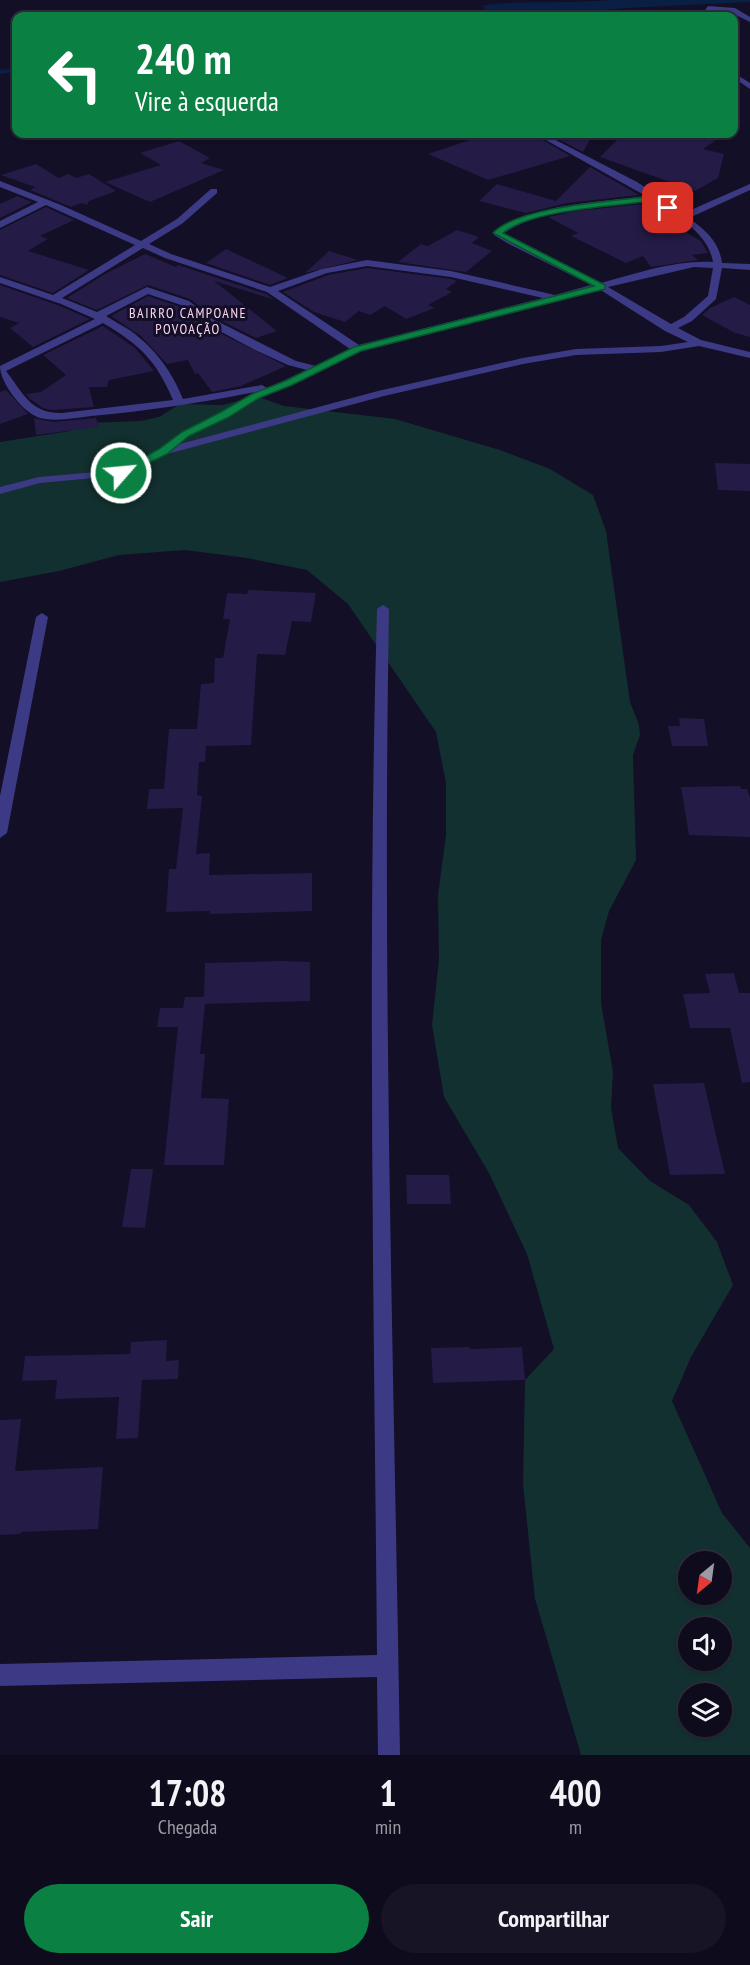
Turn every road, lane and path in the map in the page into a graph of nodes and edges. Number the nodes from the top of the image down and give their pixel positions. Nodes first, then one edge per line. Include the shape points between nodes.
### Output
1 (708, 8) dead end
2 (736, 12) edge
3 (547, 138) edge
4 (0, 184) edge
5 (750, 186) edge
6 (214, 191) dead end
7 (653, 198) junction
8 (45, 202) junction
9 (683, 218) junction
10 (0, 225) edge
11 (141, 244) junction
12 (718, 265) junction
13 (750, 267) edge
14 (0, 280) edge
15 (602, 287) junction
16 (270, 290) junction
17 (555, 297) junction
18 (55, 298) junction
19 (102, 317) junction
20 (669, 329) junction
21 (699, 343) junction
22 (357, 349) junction
23 (750, 355) edge
24 (317, 369) junction
25 (0, 370) edge
26 (289, 383) junction
27 (180, 404) junction
28 (163, 452) junction
29 (0, 491) edge
30 (383, 609) dead end
31 (42, 617) dead end
32 (0, 833) edge
33 (386, 1666) junction
34 (0, 1675) edge
35 (389, 1755) edge

1 - 2 street
3 - 7 street
4 - 8 street
5 - 9 street
6 - 11 street via 180,221
7 - 9 street
7 - 15 street via 544,214 497,233
8 - 10 street
8 - 11 street
9 - 12 street via 715,248
11 - 16 street
11 - 18 street
12 - 13 street
12 - 15 street via 670,268
12 - 20 street via 713,297 688,320
14 - 18 street
15 - 17 street
15 - 20 street
16 - 17 street via 325,271 367,263 451,274
16 - 22 street
17 - 22 street
18 - 19 street
19 - 24 street via 147,290 185,303 207,320 267,352
19 - 25 street
19 - 27 street via 126,331 160,363
20 - 21 street
21 - 23 street
21 - 28 street via 661,350 576,352 475,370
22 - 24 street
24 - 26 street
25 - 27 street via 29,408 44,415
26 - 27 street
26 - 28 street via 185,434
28 - 29 street via 121,473 39,480
30 - 33 street via 380,748
31 - 32 street
33 - 34 street
33 - 35 street

